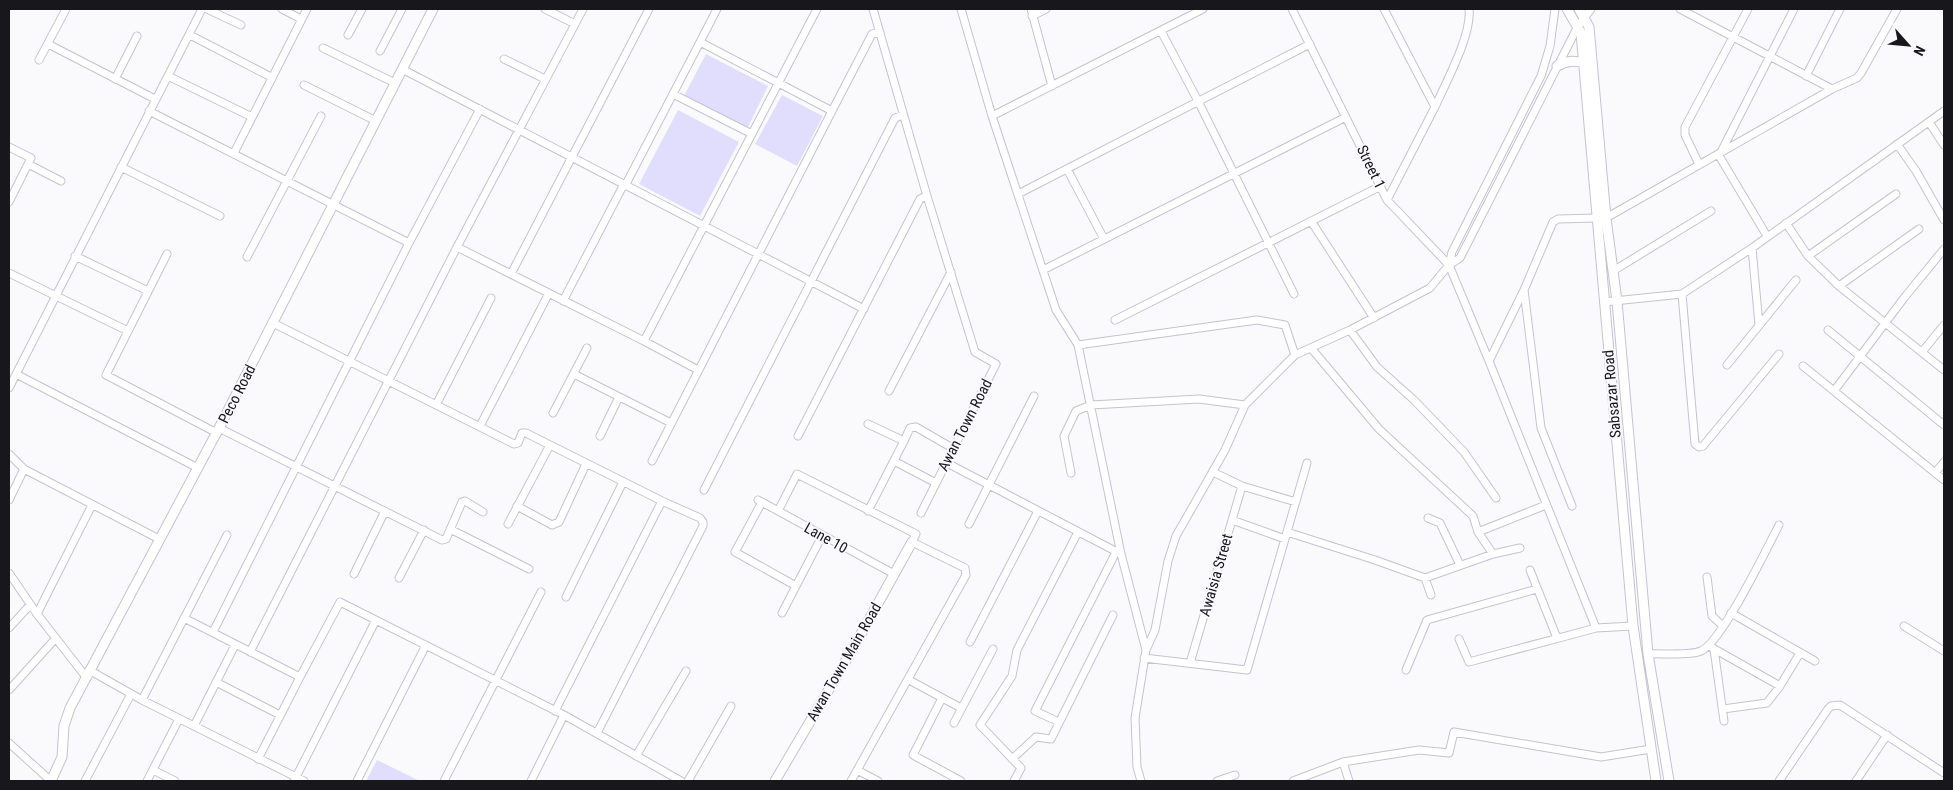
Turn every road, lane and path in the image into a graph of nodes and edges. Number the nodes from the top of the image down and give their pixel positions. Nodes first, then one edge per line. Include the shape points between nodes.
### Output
1 (66, 9) edge
2 (202, 9) edge
3 (207, 9) edge
4 (282, 9) edge
5 (307, 9) edge
6 (362, 9) edge
7 (402, 9) edge
8 (433, 9) edge
9 (545, 9) edge
10 (583, 9) edge
11 (649, 9) edge
12 (718, 9) edge
13 (817, 9) edge
14 (874, 9) edge
15 (962, 9) edge
16 (1046, 9) edge
17 (1203, 9) edge
18 (1292, 9) edge
19 (1384, 9) edge
20 (1469, 9) edge
21 (1555, 9) edge
22 (1567, 9) edge
23 (1591, 9) edge
24 (1680, 9) edge
25 (1748, 9) edge
26 (1794, 9) edge
27 (1840, 9) edge
28 (1897, 9) edge
29 (1032, 12) edge
30 (1579, 15) edge
31 (301, 20) junction
32 (575, 24) junction
33 (241, 25) dead end
34 (1161, 31) junction
35 (880, 32) junction
36 (348, 34) dead end
37 (190, 35) junction
38 (137, 36) dead end
39 (1733, 37) junction
40 (700, 42) junction
41 (48, 44) junction
42 (1310, 44) junction
43 (324, 48) dead end
44 (380, 51) dead end
45 (1769, 56) junction
46 (504, 58) dead end
47 (39, 60) dead end
48 (1584, 63) junction
49 (1557, 66) junction
50 (402, 69) junction
51 (168, 76) junction
52 (1806, 76) junction
53 (271, 77) junction
54 (545, 79) junction
55 (115, 80) junction
56 (395, 83) junction
57 (778, 84) junction
58 (304, 85) dead end
59 (1052, 86) junction
60 (1832, 89) junction
61 (673, 94) junction
62 (155, 99) junction
63 (1198, 101) junction
64 (1435, 107) junction
65 (480, 109) junction
66 (149, 111) junction
67 (832, 111) junction
68 (1944, 111) edge
69 (903, 115) junction
70 (321, 116) dead end
71 (992, 116) junction
72 (252, 117) junction
73 (1346, 117) junction
74 (376, 121) junction
75 (1929, 122) junction
76 (519, 131) junction
77 (752, 134) junction
78 (1897, 144) junction
79 (1944, 145) edge
80 (9, 147) edge
81 (234, 153) junction
82 (1720, 153) junction
83 (572, 158) junction
84 (28, 164) junction
85 (1699, 164) junction
86 (121, 167) junction
87 (1067, 169) junction
88 (1234, 173) junction
89 (61, 181) dead end
90 (287, 182) junction
91 (624, 185) junction
92 (1380, 186) junction
93 (1018, 194) junction
94 (1896, 194) dead end
95 (927, 196) junction
96 (1387, 200) junction
97 (9, 202) edge
98 (333, 205) junction
99 (1711, 212) dead end
100 (220, 216) dead end
101 (1596, 218) junction
102 (1606, 218) junction
103 (1944, 220) edge
104 (1311, 221) junction
105 (1786, 222) junction
106 (704, 225) junction
107 (1919, 229) dead end
108 (1767, 236) junction
109 (1104, 239) junction
110 (409, 243) junction
111 (1268, 243) junction
112 (457, 247) junction
113 (1752, 248) junction
114 (1944, 249) edge
115 (167, 254) dead end
116 (758, 254) junction
117 (75, 256) junction
118 (1808, 256) junction
119 (247, 257) dead end
120 (1449, 265) junction
121 (1043, 270) junction
122 (1613, 271) junction
123 (951, 272) junction
124 (9, 273) edge
125 (511, 274) junction
126 (1796, 280) dead end
127 (810, 282) junction
128 (1839, 286) junction
129 (1524, 290) junction
130 (148, 291) junction
131 (549, 293) junction
132 (1294, 294) dead end
133 (1682, 294) junction
134 (54, 296) junction
135 (491, 298) dead end
136 (563, 301) junction
137 (1616, 301) junction
138 (1604, 302) junction
139 (864, 309) junction
140 (1374, 318) junction
141 (1115, 320) dead end
142 (1885, 322) junction
143 (273, 323) junction
144 (1759, 325) junction
145 (1944, 325) edge
146 (1350, 330) junction
147 (1828, 330) dead end
148 (128, 331) junction
149 (644, 341) junction
150 (1078, 344) junction
151 (587, 348) dead end
152 (1311, 348) junction
153 (1621, 351) junction
154 (1608, 352) junction
155 (1922, 352) junction
156 (1779, 354) dead end
157 (1295, 355) junction
158 (1861, 357) junction
159 (1489, 361) junction
160 (350, 362) junction
161 (1727, 365) dead end
162 (1802, 366) dead end
163 (698, 370) junction
164 (1944, 370) edge
165 (16, 374) junction
166 (574, 374) junction
167 (388, 381) junction
168 (9, 388) edge
169 (1834, 391) junction
170 (889, 392) dead end
171 (1034, 396) dead end
172 (618, 397) junction
173 (436, 405) junction
174 (1091, 405) junction
175 (1245, 405) junction
176 (553, 413) dead end
177 (671, 423) junction
178 (868, 424) dead end
179 (1944, 425) edge
180 (480, 426) junction
181 (218, 431) junction
182 (600, 436) dead end
183 (798, 436) dead end
184 (904, 441) junction
185 (550, 445) junction
186 (954, 448) junction
187 (9, 454) edge
188 (652, 461) dead end
189 (894, 461) junction
190 (1944, 462) edge
191 (946, 463) junction
192 (1307, 463) dead end
193 (586, 464) junction
194 (296, 467) junction
195 (198, 468) junction
196 (24, 469) junction
197 (1212, 472) junction
198 (1071, 473) dead end
199 (1935, 473) junction
200 (1944, 480) edge
201 (623, 482) junction
202 (936, 483) junction
203 (988, 485) junction
204 (335, 486) junction
205 (1242, 486) junction
206 (704, 490) dead end
207 (1496, 498) dead end
208 (9, 500) edge
209 (662, 501) junction
210 (1296, 502) junction
211 (92, 504) junction
212 (1546, 505) junction
213 (518, 506) junction
214 (1572, 506) dead end
215 (385, 511) junction
216 (778, 511) junction
217 (868, 511) junction
218 (1038, 511) junction
219 (483, 512) dead end
220 (921, 513) dead end
221 (1428, 518) dead end
222 (1232, 520) junction
223 (508, 524) dead end
224 (969, 524) dead end
225 (1779, 525) dead end
226 (450, 529) junction
227 (424, 530) junction
228 (1078, 532) junction
229 (1478, 532) junction
230 (227, 535) dead end
231 (822, 536) junction
232 (1286, 536) junction
233 (159, 540) junction
234 (912, 542) junction
235 (1520, 548) dead end
236 (1119, 553) junction
237 (1493, 554) junction
238 (1460, 565) junction
239 (529, 569) dead end
240 (1530, 570) dead end
241 (354, 574) dead end
242 (894, 574) junction
243 (9, 575) edge
244 (1707, 577) dead end
245 (399, 578) dead end
246 (1425, 578) junction
247 (796, 586) junction
248 (1537, 589) junction
249 (541, 592) dead end
250 (1431, 595) dead end
251 (566, 597) dead end
252 (30, 605) junction
253 (782, 613) dead end
254 (1731, 613) junction
255 (37, 614) junction
256 (1113, 615) dead end
257 (184, 618) junction
258 (376, 620) junction
259 (1633, 626) junction
260 (1722, 626) junction
261 (1904, 626) dead end
262 (9, 628) edge
263 (1596, 628) junction
264 (213, 632) junction
265 (56, 638) junction
266 (1557, 638) junction
267 (1459, 640) dead end
268 (970, 642) dead end
269 (235, 645) junction
270 (426, 645) junction
271 (1712, 647) junction
272 (993, 649) dead end
273 (1146, 650) junction
274 (1944, 651) edge
275 (250, 652) junction
276 (1800, 653) junction
277 (1648, 654) junction
278 (1144, 658) junction
279 (1815, 661) dead end
280 (1190, 664) junction
281 (1406, 670) dead end
282 (686, 671) dead end
283 (87, 674) junction
284 (300, 677) junction
285 (496, 680) junction
286 (909, 680) junction
287 (216, 682) junction
288 (1780, 686) junction
289 (9, 690) edge
290 (131, 694) junction
291 (942, 698) junction
292 (142, 700) junction
293 (731, 706) dead end
294 (961, 708) junction
295 (1723, 709) junction
296 (555, 710) junction
297 (280, 715) junction
298 (564, 715) junction
299 (179, 718) junction
300 (1724, 721) dead end
301 (1059, 722) junction
302 (954, 723) dead end
303 (194, 726) junction
304 (597, 733) junction
305 (1887, 735) junction
306 (9, 743) edge
307 (1651, 749) junction
308 (636, 756) junction
309 (258, 759) junction
310 (1012, 759) junction
311 (1343, 762) junction
312 (153, 770) junction
313 (857, 770) junction
314 (1944, 773) edge
315 (1235, 776) dead end
316 (295, 779) edge
317 (51, 781) edge
318 (85, 781) edge
319 (147, 781) edge
320 (175, 781) edge
321 (304, 781) edge
322 (357, 781) edge
323 (444, 781) edge
324 (531, 781) edge
325 (681, 781) edge
326 (688, 781) edge
327 (775, 781) edge
328 (850, 781) edge
329 (878, 781) edge
330 (961, 781) edge
331 (1014, 781) edge
332 (1141, 781) edge
333 (1217, 781) edge
334 (1293, 781) edge
335 (1349, 781) edge
336 (1656, 781) edge
337 (1669, 781) edge
338 (1779, 781) edge
339 (1856, 781) edge

1 - 41 street
2 - 37 street
3 - 33 street
4 - 31 street
5 - 31 street
6 - 36 street
7 - 44 street
8 - 50 street, Peco Road
9 - 32 street
10 - 32 street
11 - 83 street
12 - 40 street
13 - 57 street
14 - 35 street
15 - 71 street
16 - 29 street
17 - 34 street
18 - 42 street, Street 1
19 - 64 street
20 - 64 street via 1464,39
21 - 120 street via 1550,46 1541,76 1452,252
22 - 30 street, Sabsazar Road
23 - 30 street
24 - 39 street
25 - 39 street
26 - 45 street
27 - 52 street
28 - 60 street via 1861,74
29 - 59 street
30 - 48 street, Sabsazar Road
30 - 49 street
30 - 102 street via 1589,27
31 - 53 street
32 - 54 street
34 - 59 street
34 - 63 street
35 - 67 street via 872,34
35 - 69 street
37 - 51 street
37 - 53 street
38 - 55 street
39 - 45 street
39 - 85 street via 1685,126 1685,136
40 - 57 street
40 - 61 street
41 - 47 street
41 - 55 street
42 - 63 street
42 - 73 street, Street 1
43 - 56 street
45 - 52 street
45 - 82 street
46 - 54 street
48 - 49 street via 1575,60
48 - 101 street, Sabsazar Road
49 - 120 street via 1460,258
50 - 56 street, Peco Road
50 - 65 street
51 - 62 street
51 - 72 street
52 - 60 street
53 - 72 street
54 - 76 street
55 - 62 street
56 - 74 street, Peco Road
57 - 67 street
57 - 77 street
58 - 74 street
59 - 71 street
60 - 82 street
61 - 77 street
61 - 91 street
62 - 66 street
63 - 87 street
63 - 88 street
64 - 96 street
65 - 76 street
65 - 110 street
66 - 81 street
66 - 86 street
67 - 116 street
68 - 75 street
69 - 95 street
69 - 127 street via 895,118
70 - 90 street
71 - 93 street
72 - 81 street
73 - 88 street
73 - 92 street, Street 1
74 - 98 street, Peco Road
75 - 78 street
75 - 79 street
76 - 83 street
76 - 112 street
77 - 106 street
78 - 103 street
78 - 105 street
80 - 84 street via 31,158
81 - 90 street
82 - 85 street
82 - 108 street
83 - 91 street
83 - 125 street
84 - 89 street
84 - 97 street
85 - 102 street
86 - 100 street
86 - 117 street
87 - 93 street
87 - 109 street
88 - 109 street
88 - 111 street
90 - 98 street
90 - 119 street
91 - 106 street
91 - 136 street
92 - 96 street, Street 1
92 - 104 street
93 - 121 street
94 - 118 street
95 - 123 street
95 - 139 street via 920,199
96 - 120 street, Street 1
98 - 110 street
98 - 143 street, Peco Road
99 - 122 street
101 - 129 street via 1558,219 1553,222
101 - 138 street, Sabsazar Road
102 - 122 street
104 - 111 street
104 - 140 street
105 - 108 street
105 - 118 street
106 - 116 street
106 - 149 street
107 - 128 street
108 - 113 street
109 - 121 street
110 - 160 street
111 - 132 street
111 - 141 street
112 - 125 street
112 - 167 street
113 - 133 street
113 - 144 street
114 - 142 street
115 - 130 street
116 - 127 street
116 - 163 street
117 - 130 street
117 - 134 street
118 - 128 street
120 - 140 street via 1430,288
120 - 159 street, Street 1
121 - 150 street via 1056,310
122 - 137 street
123 - 170 street
123 - 186 street, Awan Town Road via 975,352 996,364
124 - 134 street
125 - 131 street
126 - 144 street
127 - 139 street
127 - 206 street
128 - 142 street
129 - 159 street
129 - 214 street via 1541,428
130 - 148 street
131 - 136 street
131 - 180 street
133 - 137 street
133 - 156 street via 1695,444 1699,448
134 - 148 street
134 - 165 street
135 - 173 street
136 - 149 street
137 - 138 street
137 - 153 street
138 - 154 street, Sabsazar Road
139 - 183 street
140 - 146 street
142 - 155 street
142 - 158 street
143 - 160 street
143 - 181 street, Peco Road
144 - 161 street
145 - 155 street
146 - 152 street
146 - 207 street via 1377,367 1464,452
147 - 158 street
148 - 181 street via 106,372 107,377
149 - 163 street
150 - 157 street via 1257,320 1284,326
150 - 174 street
151 - 166 street
152 - 157 street
152 - 229 street via 1379,429 1473,516
153 - 154 street
153 - 277 street
154 - 259 street, Sabsazar Road
155 - 164 street
157 - 175 street
158 - 169 street
158 - 179 street
159 - 212 street, Street 1
160 - 167 street
160 - 194 street
162 - 169 street
163 - 177 street
165 - 168 street
165 - 195 street
166 - 172 street
166 - 176 street
167 - 173 street
167 - 204 street
169 - 199 street
171 - 203 street
172 - 177 street
172 - 182 street
173 - 180 street
174 - 175 street via 1199,399
174 - 198 street via 1076,411 1064,436
174 - 236 street
175 - 197 street
177 - 188 street
178 - 184 street
180 - 185 street via 514,444 524,432
181 - 194 street
181 - 195 street, Peco Road
184 - 186 street via 910,428 916,427
184 - 189 street
185 - 193 street
185 - 213 street
186 - 191 street, Awan Town Road
187 - 196 street
189 - 202 street
189 - 217 street
190 - 199 street
191 - 202 street, Awan Town Road
191 - 203 street
192 - 210 street
193 - 201 street
193 - 213 street via 556,524 552,525
194 - 204 street
194 - 264 street
195 - 233 street, Peco Road
196 - 208 street
196 - 211 street
197 - 205 street
197 - 273 street via 1176,536 1155,630
199 - 200 street
201 - 209 street
201 - 251 street
202 - 220 street, Awan Town Road
203 - 218 street
203 - 224 street
204 - 215 street
204 - 275 street
205 - 210 street
205 - 222 street, Awaisia Street
209 - 296 street
209 - 304 street via 700,518 703,526
210 - 232 street
211 - 233 street
211 - 255 street
212 - 229 street
212 - 263 street, Street 1
213 - 223 street
215 - 227 street
215 - 241 street
216 - 217 street via 798,474
216 - 231 street, Lane 10
216 - 247 street, Lane 10 via 760,501 735,552
217 - 234 street via 916,534
218 - 228 street
218 - 268 street
219 - 226 street via 463,501
221 - 238 street via 1440,523
222 - 232 street
222 - 280 street, Awaisia Street
225 - 254 street
226 - 227 street via 444,540
226 - 239 street
227 - 245 street
228 - 236 street
228 - 310 street via 1017,650 1012,676 980,725
229 - 237 street
230 - 257 street
231 - 242 street, Lane 10
231 - 247 street
232 - 246 street via 1375,560
232 - 280 street via 1247,670
233 - 283 street, Peco Road
234 - 242 street, Awan Town Main Road
234 - 286 street via 965,568 967,572
235 - 237 street
236 - 273 street
236 - 301 street via 1035,711
237 - 238 street
238 - 246 street
240 - 248 street
242 - 327 street, Awan Town Main Road
243 - 252 street
244 - 260 street via 1712,616
246 - 250 street
247 - 253 street
248 - 266 street
248 - 281 street via 1427,620
249 - 285 street
252 - 255 street
252 - 262 street
254 - 260 street
254 - 276 street
255 - 265 street
256 - 301 street
257 - 264 street
257 - 292 street
258 - 270 street
258 - 284 street via 340,602
258 - 316 street
259 - 263 street
259 - 307 street, Sabsazar Road
260 - 271 street
261 - 274 street
263 - 266 street
264 - 269 street
265 - 283 street
265 - 289 street
266 - 267 street via 1469,662
269 - 275 street
269 - 287 street
270 - 285 street
270 - 322 street
271 - 277 street via 1697,652
271 - 288 street
271 - 295 street
272 - 294 street
273 - 278 street
275 - 284 street
276 - 279 street
276 - 288 street
277 - 337 street
278 - 280 street
278 - 332 street via 1134,718
282 - 308 street
283 - 290 street
283 - 317 street, Peco Road via 66,718 62,757
284 - 297 street
285 - 296 street
285 - 323 street
286 - 291 street
286 - 313 street
287 - 297 street
287 - 303 street
288 - 295 street via 1767,703
290 - 292 street
290 - 318 street
291 - 294 street
291 - 330 street via 913,755
292 - 299 street
293 - 326 street
294 - 302 street
295 - 300 street
296 - 298 street
297 - 309 street
298 - 304 street
298 - 324 street
299 - 303 street
299 - 312 street
301 - 310 street via 1051,739 1036,737
303 - 309 street
304 - 308 street
305 - 314 street
305 - 338 street via 1840,705 1832,706
305 - 339 street
306 - 317 street
307 - 311 street via 1601,757 1454,732 1450,753 1419,750
307 - 336 street, Sabsazar Road
308 - 325 street
309 - 316 street
310 - 331 street via 1021,768
311 - 334 street
311 - 335 street
312 - 319 street
312 - 320 street
313 - 328 street
313 - 329 street
315 - 333 street
316 - 321 street

